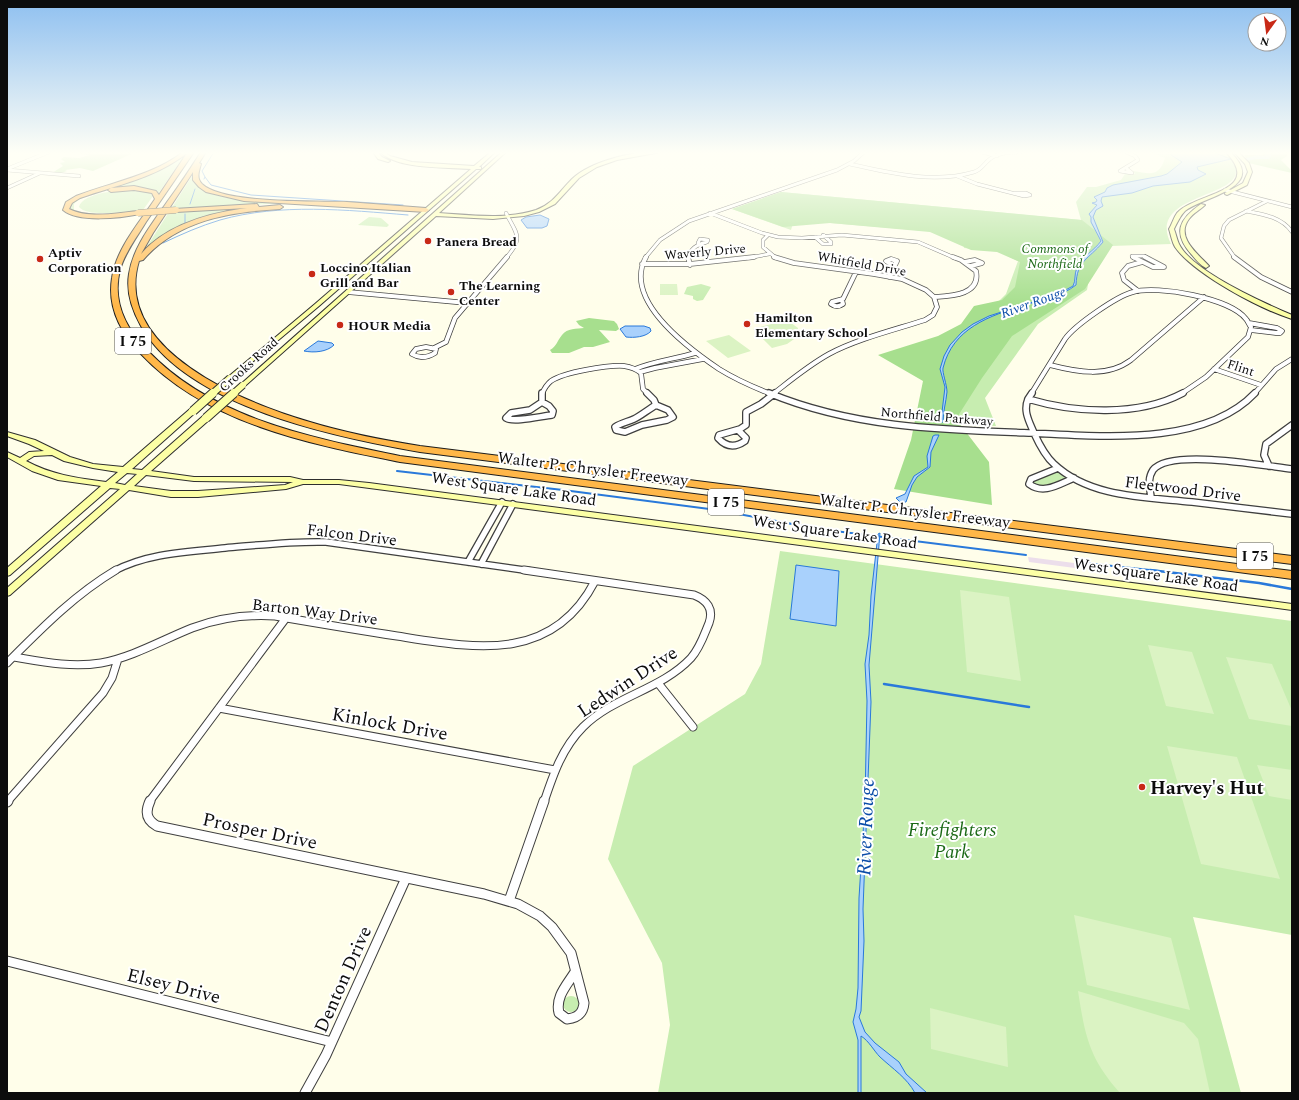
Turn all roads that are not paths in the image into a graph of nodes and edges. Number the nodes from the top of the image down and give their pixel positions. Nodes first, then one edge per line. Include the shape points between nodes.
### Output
1 (68, 203) edge
2 (77, 203) edge
3 (155, 203) edge
4 (169, 203) edge
5 (343, 203) edge
6 (434, 203) edge
7 (446, 203) edge
8 (553, 203) edge
9 (739, 203) edge
10 (1195, 203) edge
11 (1209, 203) edge
12 (1262, 203) edge
13 (1277, 203) edge
14 (361, 204) junction
15 (337, 207) junction
16 (1292, 207) edge
17 (176, 210) junction
18 (1246, 211) junction
19 (139, 212) junction
20 (425, 212) junction
21 (437, 212) junction
22 (710, 213) junction
23 (507, 214) junction
24 (1292, 232) edge
25 (768, 235) junction
26 (824, 235) junction
27 (815, 237) junction
28 (698, 244) dead end
29 (769, 254) junction
30 (373, 257) junction
31 (384, 259) junction
32 (965, 262) junction
33 (1142, 262) junction
34 (642, 264) junction
35 (690, 265) junction
36 (362, 266) junction
37 (894, 266) dead end
38 (971, 266) junction
39 (373, 269) junction
40 (856, 272) junction
41 (132, 273) junction
42 (889, 277) junction
43 (335, 290) junction
44 (1138, 291) junction
45 (347, 292) junction
46 (1292, 292) edge
47 (934, 297) junction
48 (1204, 297) junction
49 (842, 300) dead end
50 (467, 303) junction
51 (317, 305) junction
52 (329, 308) junction
53 (1292, 312) edge
54 (1292, 317) edge
55 (1249, 323) junction
56 (1251, 330) junction
57 (434, 348) junction
58 (695, 353) junction
59 (703, 359) junction
60 (1292, 359) edge
61 (1050, 365) junction
62 (1214, 369) junction
63 (637, 371) junction
64 (1261, 385) junction
65 (772, 395) junction
66 (1028, 399) junction
67 (542, 402) junction
68 (656, 405) junction
69 (1292, 425) edge
70 (739, 431) junction
71 (7, 434) edge
72 (1035, 434) junction
73 (53, 453) junction
74 (7, 454) edge
75 (142, 454) junction
76 (20, 461) junction
77 (158, 461) junction
78 (1269, 466) junction
79 (1058, 468) junction
80 (1292, 469) edge
81 (124, 470) junction
82 (144, 473) junction
83 (1074, 478) junction
84 (235, 480) junction
85 (302, 482) junction
86 (107, 486) junction
87 (126, 488) junction
88 (220, 493) junction
89 (1151, 497) junction
90 (502, 502) junction
91 (87, 503) junction
92 (513, 504) junction
93 (102, 509) junction
94 (1292, 514) edge
95 (1292, 560) edge
96 (468, 562) junction
97 (481, 564) junction
98 (7, 573) edge
99 (1292, 575) edge
100 (7, 581) edge
101 (595, 581) junction
102 (20, 582) junction
103 (7, 593) edge
104 (705, 600) joint
105 (1292, 607) edge
106 (286, 618) junction
107 (14, 656) junction
108 (118, 659) junction
109 (7, 663) edge
110 (658, 683) junction
111 (219, 708) junction
112 (693, 727) dead end
113 (555, 770) junction
114 (7, 802) edge
115 (406, 878) junction
116 (509, 901) junction
117 (7, 961) edge
118 (575, 972) junction
119 (332, 1042) junction
120 (305, 1093) edge

1 - 19 highway via 66,210 70,213 86,215
2 - 19 highway via 79,210 90,213
3 - 99 highway, Walter P. Chrysler Freeway / I 75 via 132,239 117,269 114,296 128,335 141,351 173,380 212,402 270,427 333,445 400,459
4 - 41 highway, Walter P. Chrysler Freeway / I 75 via 142,245
5 - 14 highway
6 - 20 main road, Crooks Road
7 - 21 main road, Crooks Road
8 - 23 main road
9 - 22 street, Northfield Parkway
10 - 54 main road via 1178,214 1173,223 1172,233 1175,242 1191,261 1209,275 1244,295
11 - 53 main road via 1188,216 1182,228 1186,244 1193,254 1230,282
12 - 18 street
13 - 16 street
14 - 17 highway via 256,204
14 - 20 highway
15 - 17 highway via 273,206
15 - 20 highway
15 - 41 highway via 263,208 200,222 175,231 155,243
17 - 19 highway, bridge
18 - 24 street via 1278,221
18 - 46 street via 1231,218 1224,226 1221,238 1225,247 1234,258 1251,270
20 - 21 main road
20 - 30 main road, Crooks Road
21 - 23 main road via 480,217
21 - 31 main road, Crooks Road
22 - 25 street
22 - 34 street, Northfield Parkway via 689,221 665,235 650,249
23 - 50 street via 517,234 518,243
25 - 27 street
25 - 29 street via 762,243
26 - 27 street
26 - 27 street via 831,244 823,244
26 - 32 street via 909,240
28 - 35 street via 688,254
29 - 35 street, Waverly Drive
29 - 40 street, Whitfield Drive via 794,263
30 - 31 main road
30 - 36 main road, Crooks Road
31 - 39 main road, Crooks Road
32 - 38 street
32 - 38 street via 975,260 982,263
33 - 33 street via 1154,268 1164,267 1144,256 1133,255
33 - 44 street via 1128,266 1122,273 1124,280
34 - 35 street, Waverly Drive
34 - 58 street, Northfield Parkway via 641,283 645,297 666,324
36 - 39 main road
36 - 43 main road, Crooks Road
37 - 42 street
38 - 47 street via 978,276 972,288 959,294
39 - 45 main road, Crooks Road
40 - 42 street, Whitfield Drive
40 - 49 street
41 - 95 highway, Walter P. Chrysler Freeway / I 75 via 132,295 138,315 159,346 178,364 224,392 269,412 344,435 420,450 495,460
42 - 47 street, Whitfield Drive via 913,283
43 - 45 main road via 339,293
43 - 51 main road, Crooks Road
44 - 48 street via 1172,291
44 - 61 street via 1123,295 1069,333
45 - 50 street
45 - 52 main road, Crooks Road
47 - 65 street via 937,307 930,317 829,354
48 - 55 street via 1232,308
48 - 61 street via 1119,368 1090,371
50 - 57 street via 452,322 448,339
51 - 52 main road
51 - 75 main road, Crooks Road, bridge
52 - 77 main road, Crooks Road, bridge
55 - 56 street
55 - 56 street via 1282,331 1276,334
56 - 62 street via 1248,337
57 - 57 street via 419,348 412,354 419,358 427,357 435,353
58 - 59 street, Northfield Parkway
58 - 63 street via 650,363
59 - 63 street
59 - 65 street, Northfield Parkway via 736,379
60 - 64 street, Northfield Parkway via 1273,370
61 - 66 street
62 - 64 street, Flint
62 - 66 street via 1186,392 1139,406 1077,410
63 - 67 street via 627,367 610,366 558,378 549,382 544,389
63 - 68 street via 642,375 642,387
64 - 72 street, Northfield Parkway via 1243,405 1223,417 1190,426 1151,434
65 - 70 street via 746,412 746,425
65 - 72 street, Northfield Parkway via 821,410 888,424
66 - 72 street, Fleetwood Drive via 1025,411
67 - 67 street via 530,410 511,413 506,418 514,421 552,415 550,407
68 - 68 street via 632,420 617,425 615,429 625,432 640,425 670,420 673,417 668,410
69 - 78 street via 1266,444 1264,455
70 - 70 street via 721,434 718,438 726,446 742,443 746,438
71 - 73 main road, West Square Lake Road via 32,442
72 - 79 street, Fleetwood Drive via 1047,456
73 - 76 main road via 32,454
73 - 81 main road, West Square Lake Road via 80,463
74 - 76 main road, West Square Lake Road
75 - 77 main road via 147,461
75 - 81 main road, Crooks Road
76 - 86 main road, West Square Lake Road via 55,477
77 - 82 main road, Crooks Road
78 - 80 street
78 - 89 street via 1203,459 1168,462 1156,468 1150,475 1148,486
79 - 83 street, Fleetwood Drive
79 - 83 street via 1031,479 1029,484 1045,489
81 - 82 main road, West Square Lake Road
81 - 86 main road, Crooks Road
82 - 84 main road, West Square Lake Road via 194,479
82 - 87 main road, Crooks Road
83 - 89 street, Fleetwood Drive via 1108,491
84 - 85 main road, West Square Lake Road via 290,479
84 - 88 main road via 229,488
85 - 88 main road, West Square Lake Road via 286,487
85 - 90 main road, West Square Lake Road via 368,484
86 - 87 main road, West Square Lake Road
86 - 91 main road, Crooks Road
87 - 88 main road, West Square Lake Road via 171,494
87 - 93 main road, Crooks Road
89 - 94 street, Fleetwood Drive
90 - 92 main road, West Square Lake Road
90 - 96 street
91 - 93 main road via 98,503
91 - 98 main road, Crooks Road
92 - 97 street
92 - 105 main road, West Square Lake Road
93 - 102 main road, Crooks Road
96 - 97 street, Falcon Drive
96 - 107 street, Falcon Drive via 310,541 153,556 122,567 87,587
97 - 101 street, Falcon Drive
100 - 102 main road
101 - 104 street, Falcon Drive via 694,595
101 - 106 street, Barton Way Drive via 584,602 565,621 535,637 484,648
102 - 103 main road, Crooks Road
104 - 110 street, Ledwin Drive via 710,606 711,613 701,644 685,664
106 - 108 street, Barton Way Drive via 250,615 216,620 190,628 140,652
106 - 111 street, Prosper Drive
107 - 108 street, Barton Way Drive via 75,666
107 - 109 street, Falcon Drive
108 - 114 street via 112,678 102,693
110 - 112 street
110 - 113 street, Ledwin Drive via 611,706 588,723 570,742
111 - 113 street, Kinlock Drive
111 - 115 street, Prosper Drive via 150,800 146,813 152,824
113 - 116 street, Ledwin Drive
115 - 116 street, Prosper Drive
115 - 119 street, Denton Drive
116 - 118 street, Prosper Drive via 530,910 552,926 570,953
117 - 119 street, Elsey Drive
118 - 118 street, Prosper Drive via 557,1003 559,1013 567,1019 578,1017 585,1006
119 - 120 street, Denton Drive

